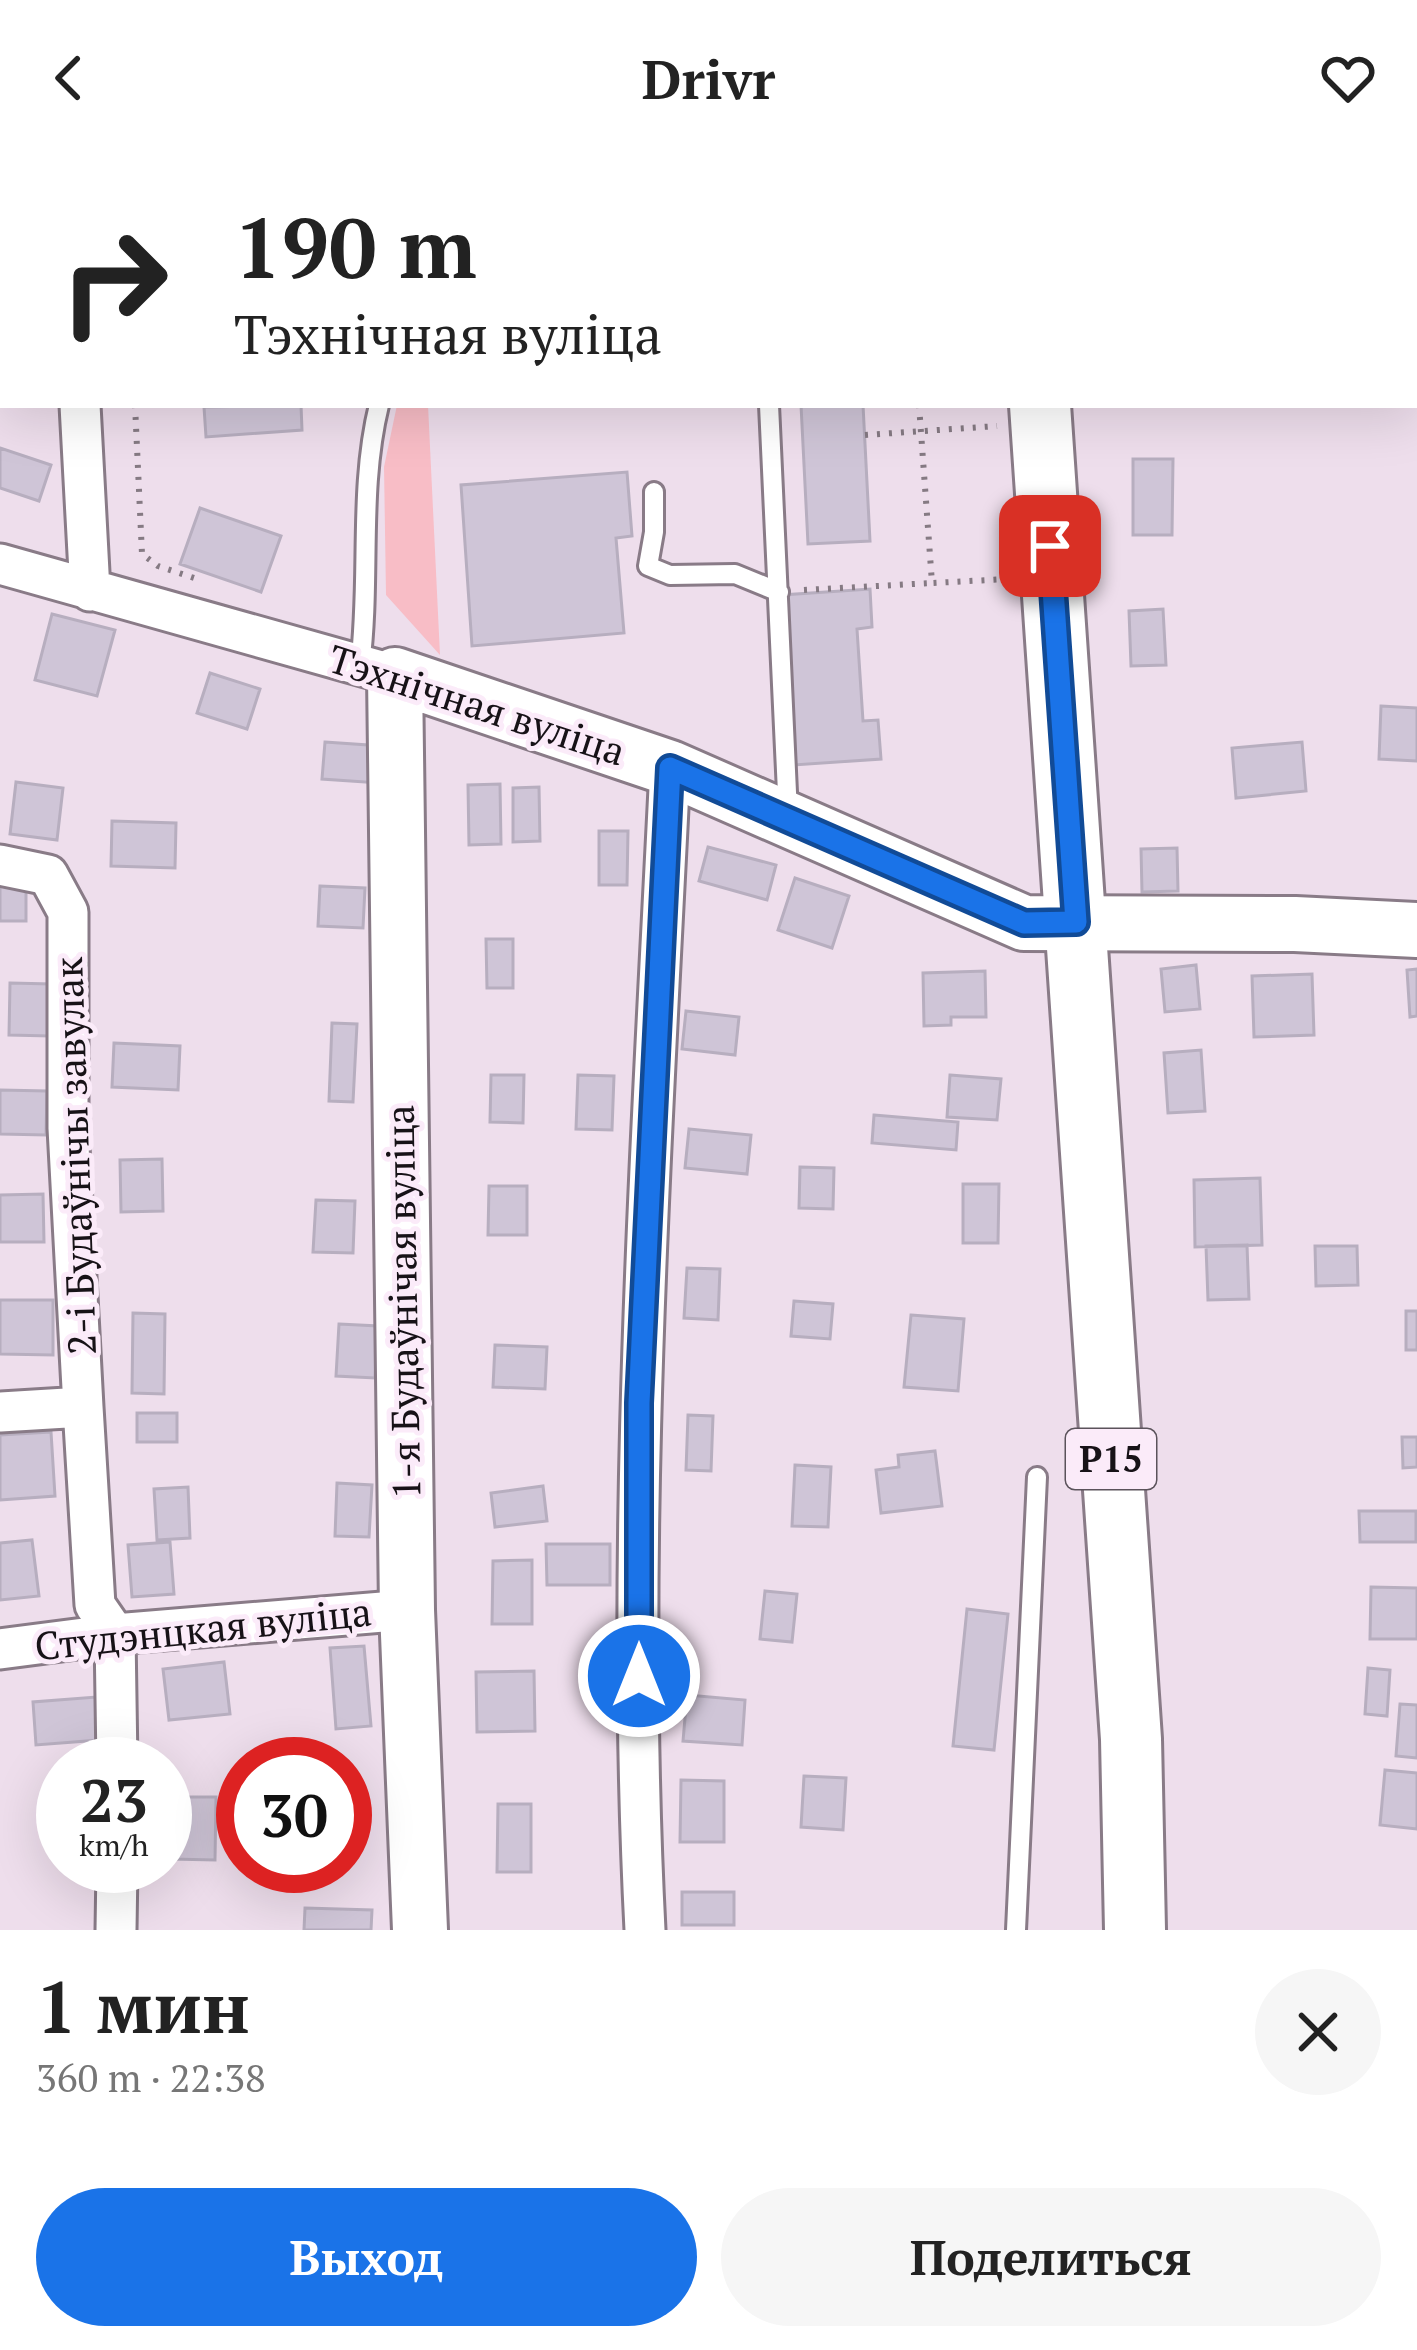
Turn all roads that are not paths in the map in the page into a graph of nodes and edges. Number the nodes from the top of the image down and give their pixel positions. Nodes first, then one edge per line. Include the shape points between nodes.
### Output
1 (80, 408) edge
2 (378, 408) edge
3 (770, 408) edge
4 (1023, 416) edge
5 (654, 492) dead end
6 (0, 563) edge
7 (90, 591) junction
8 (779, 592) junction
9 (377, 670) junction
10 (670, 768) junction
11 (788, 822) junction
12 (0, 865) edge
13 (1076, 922) junction
14 (1417, 930) edge
15 (83, 1407) junction
16 (0, 1412) edge
17 (1037, 1477) dead end
18 (407, 1610) junction
19 (115, 1634) junction
20 (0, 1649) edge
21 (117, 1737) edge
22 (117, 1893) edge
23 (116, 1930) edge
24 (420, 1930) edge
25 (645, 1930) edge
26 (1016, 1930) edge
27 (1135, 1930) edge

1 - 7 street
2 - 9 lane via 368,471 365,611
3 - 8 lane
4 - 13 main road, Р15
5 - 8 lane via 648,566 670,575 735,574
6 - 7 street, Тэхнічная вуліца
7 - 9 street, Тэхнічная вуліца
8 - 11 lane
9 - 10 street, Тэхнічная вуліца
9 - 18 street, 1-я Будаўнічая вуліца
10 - 11 street, Тэхнічная вуліца
10 - 25 street via 639,1403
11 - 13 street, Тэхнічная вуліца via 1024,923
12 - 15 street, 2-і Будаўнічы завулак via 48,874 68,912 68,1129
13 - 14 street, Тэхнічная вуліца
13 - 27 main road, Р15 via 1131,1739
15 - 16 street, 2-і Будаўнічы завулак
15 - 19 street via 95,1605
17 - 26 lane
18 - 19 street, Студэнцкая вуліца
18 - 24 street, 1-я Будаўнічая вуліца
19 - 20 street, Студэнцкая вуліца
19 - 21 street
22 - 23 street

